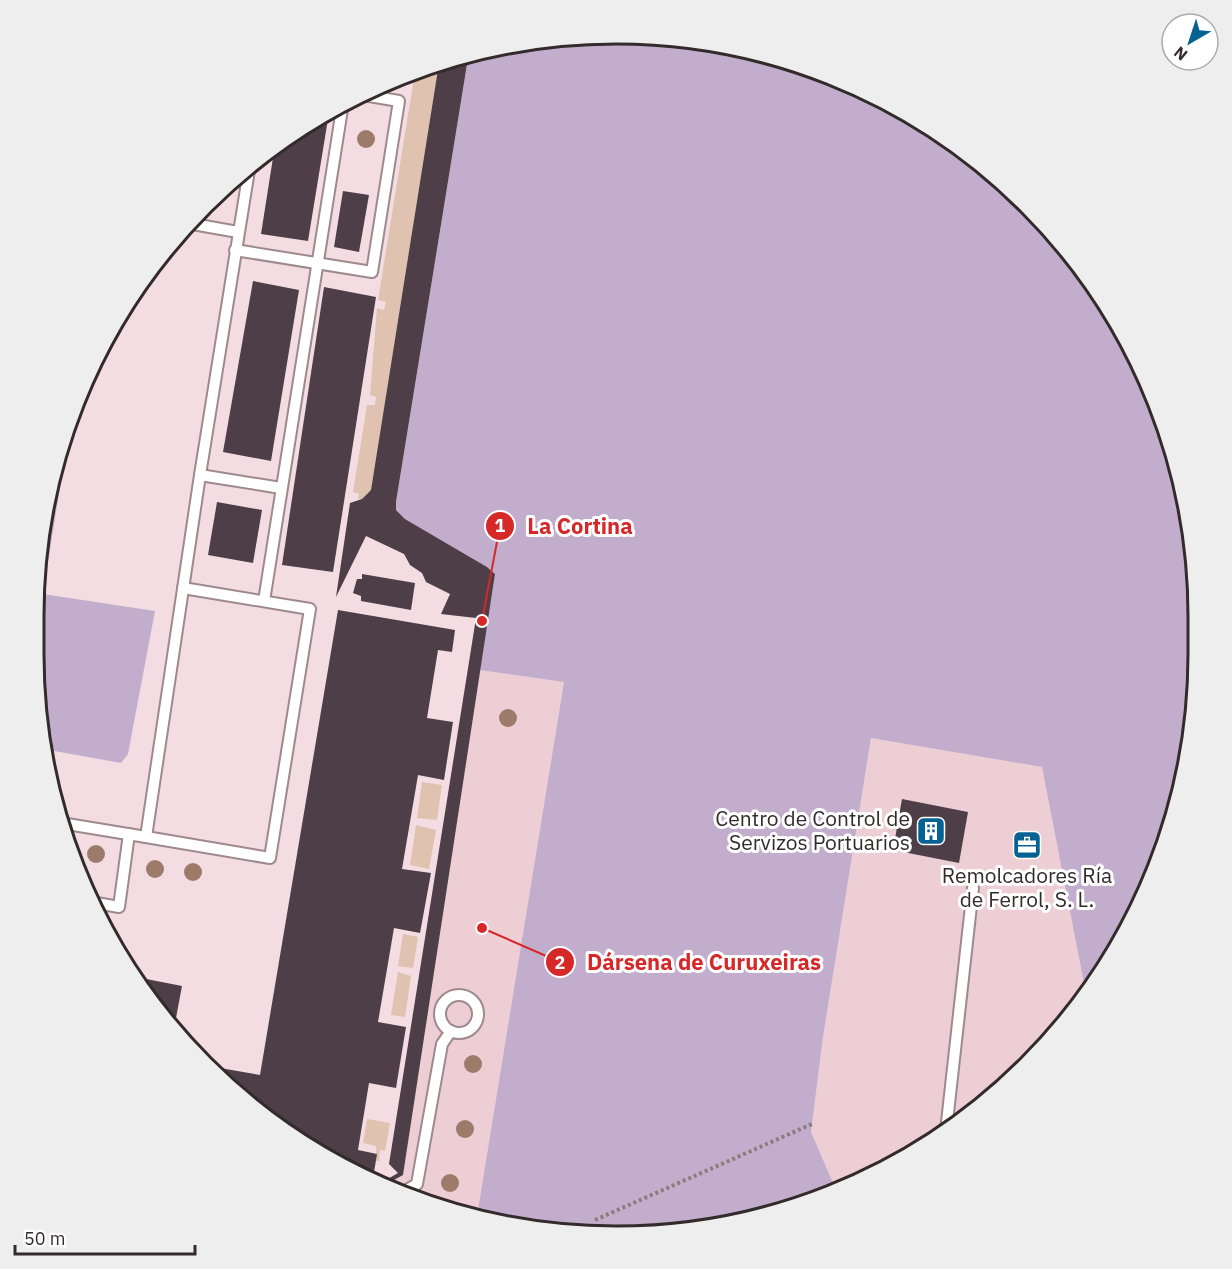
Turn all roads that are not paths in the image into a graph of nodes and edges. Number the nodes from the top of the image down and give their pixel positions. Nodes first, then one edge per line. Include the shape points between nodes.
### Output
1 (376, 97) edge
2 (341, 114) edge
3 (247, 179) edge
4 (198, 225) edge
5 (238, 232) junction
6 (235, 250) junction
7 (315, 263) junction
8 (200, 475) junction
9 (281, 488) junction
10 (183, 588) junction
11 (264, 601) junction
12 (70, 825) edge
13 (129, 834) junction
14 (146, 837) junction
15 (973, 888) dead end
16 (102, 904) edge
17 (451, 1031) dead end
18 (947, 1120) edge
19 (411, 1187) edge

1 - 7 lane via 399,101 372,272
2 - 7 lane
3 - 5 lane
4 - 5 lane
5 - 6 lane
6 - 7 lane
6 - 8 lane
7 - 9 lane
8 - 9 lane
8 - 10 lane
9 - 11 lane
10 - 11 lane
10 - 14 lane
11 - 14 lane via 310,609 270,858
12 - 13 lane
13 - 14 lane
13 - 16 lane via 119,907
15 - 18 lane
17 - 19 lane via 442,1044 417,1184

